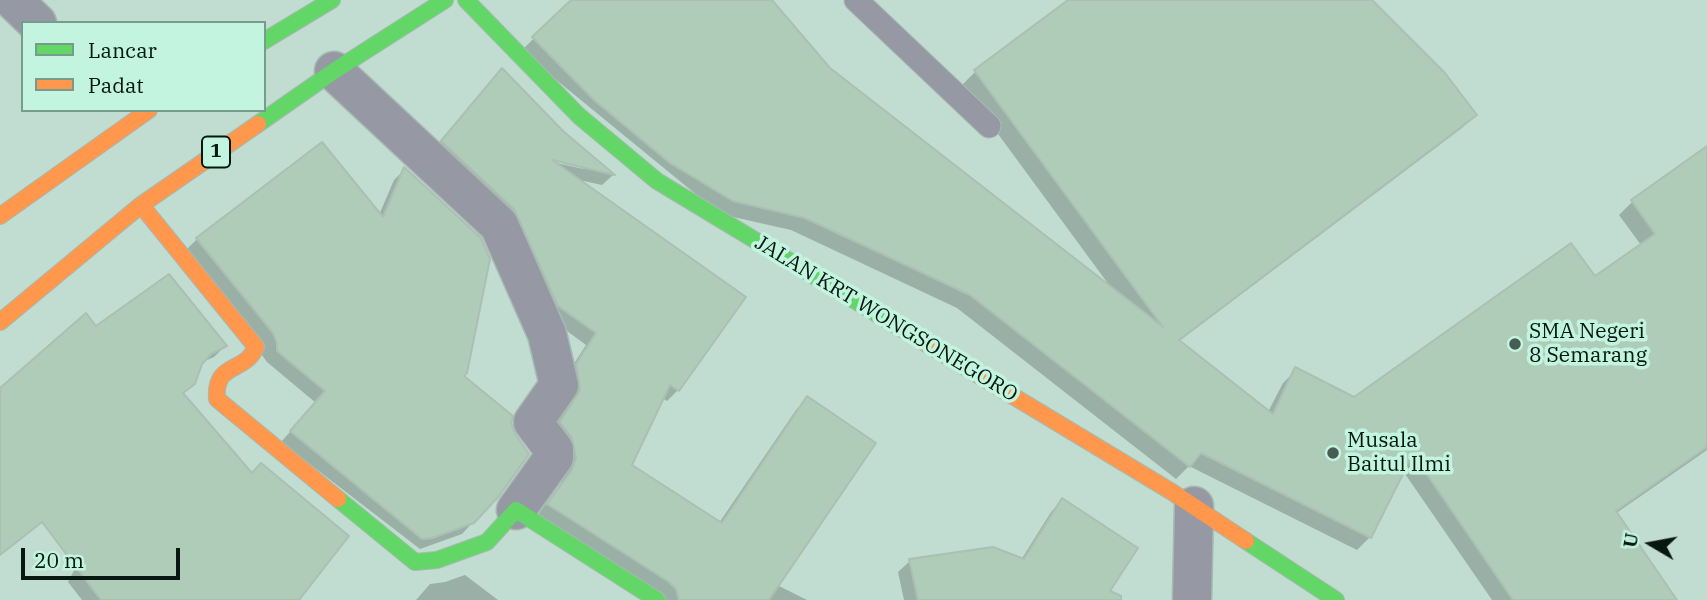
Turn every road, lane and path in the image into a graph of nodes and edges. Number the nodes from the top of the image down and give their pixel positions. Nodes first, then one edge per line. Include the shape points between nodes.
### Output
1 (13, 0) edge
2 (332, 0) edge
3 (445, 0) edge
4 (466, 0) edge
5 (856, 0) edge
6 (35, 21) edge
7 (266, 40) edge
8 (334, 71) junction
9 (137, 113) edge
10 (989, 125) dead end
11 (141, 205) junction
12 (0, 216) edge
13 (0, 322) edge
14 (1194, 506) junction
15 (516, 510) junction
16 (657, 600) edge
17 (1192, 600) edge
18 (1336, 600) edge

1 - 6 street
2 - 7 main road
3 - 8 main road, 1
4 - 14 main road, JALAN KRT WONGSONEGORO via 579,116 657,181
5 - 10 lane
8 - 11 main road, 1
8 - 15 street via 499,225 547,334 559,385 533,422 554,450 554,457
9 - 12 main road
11 - 13 main road, 1
11 - 15 main road via 256,347 250,358 222,373 217,399 415,562 437,560 487,542
14 - 17 street
14 - 18 main road, JALAN KRT WONGSONEGORO
15 - 16 main road

